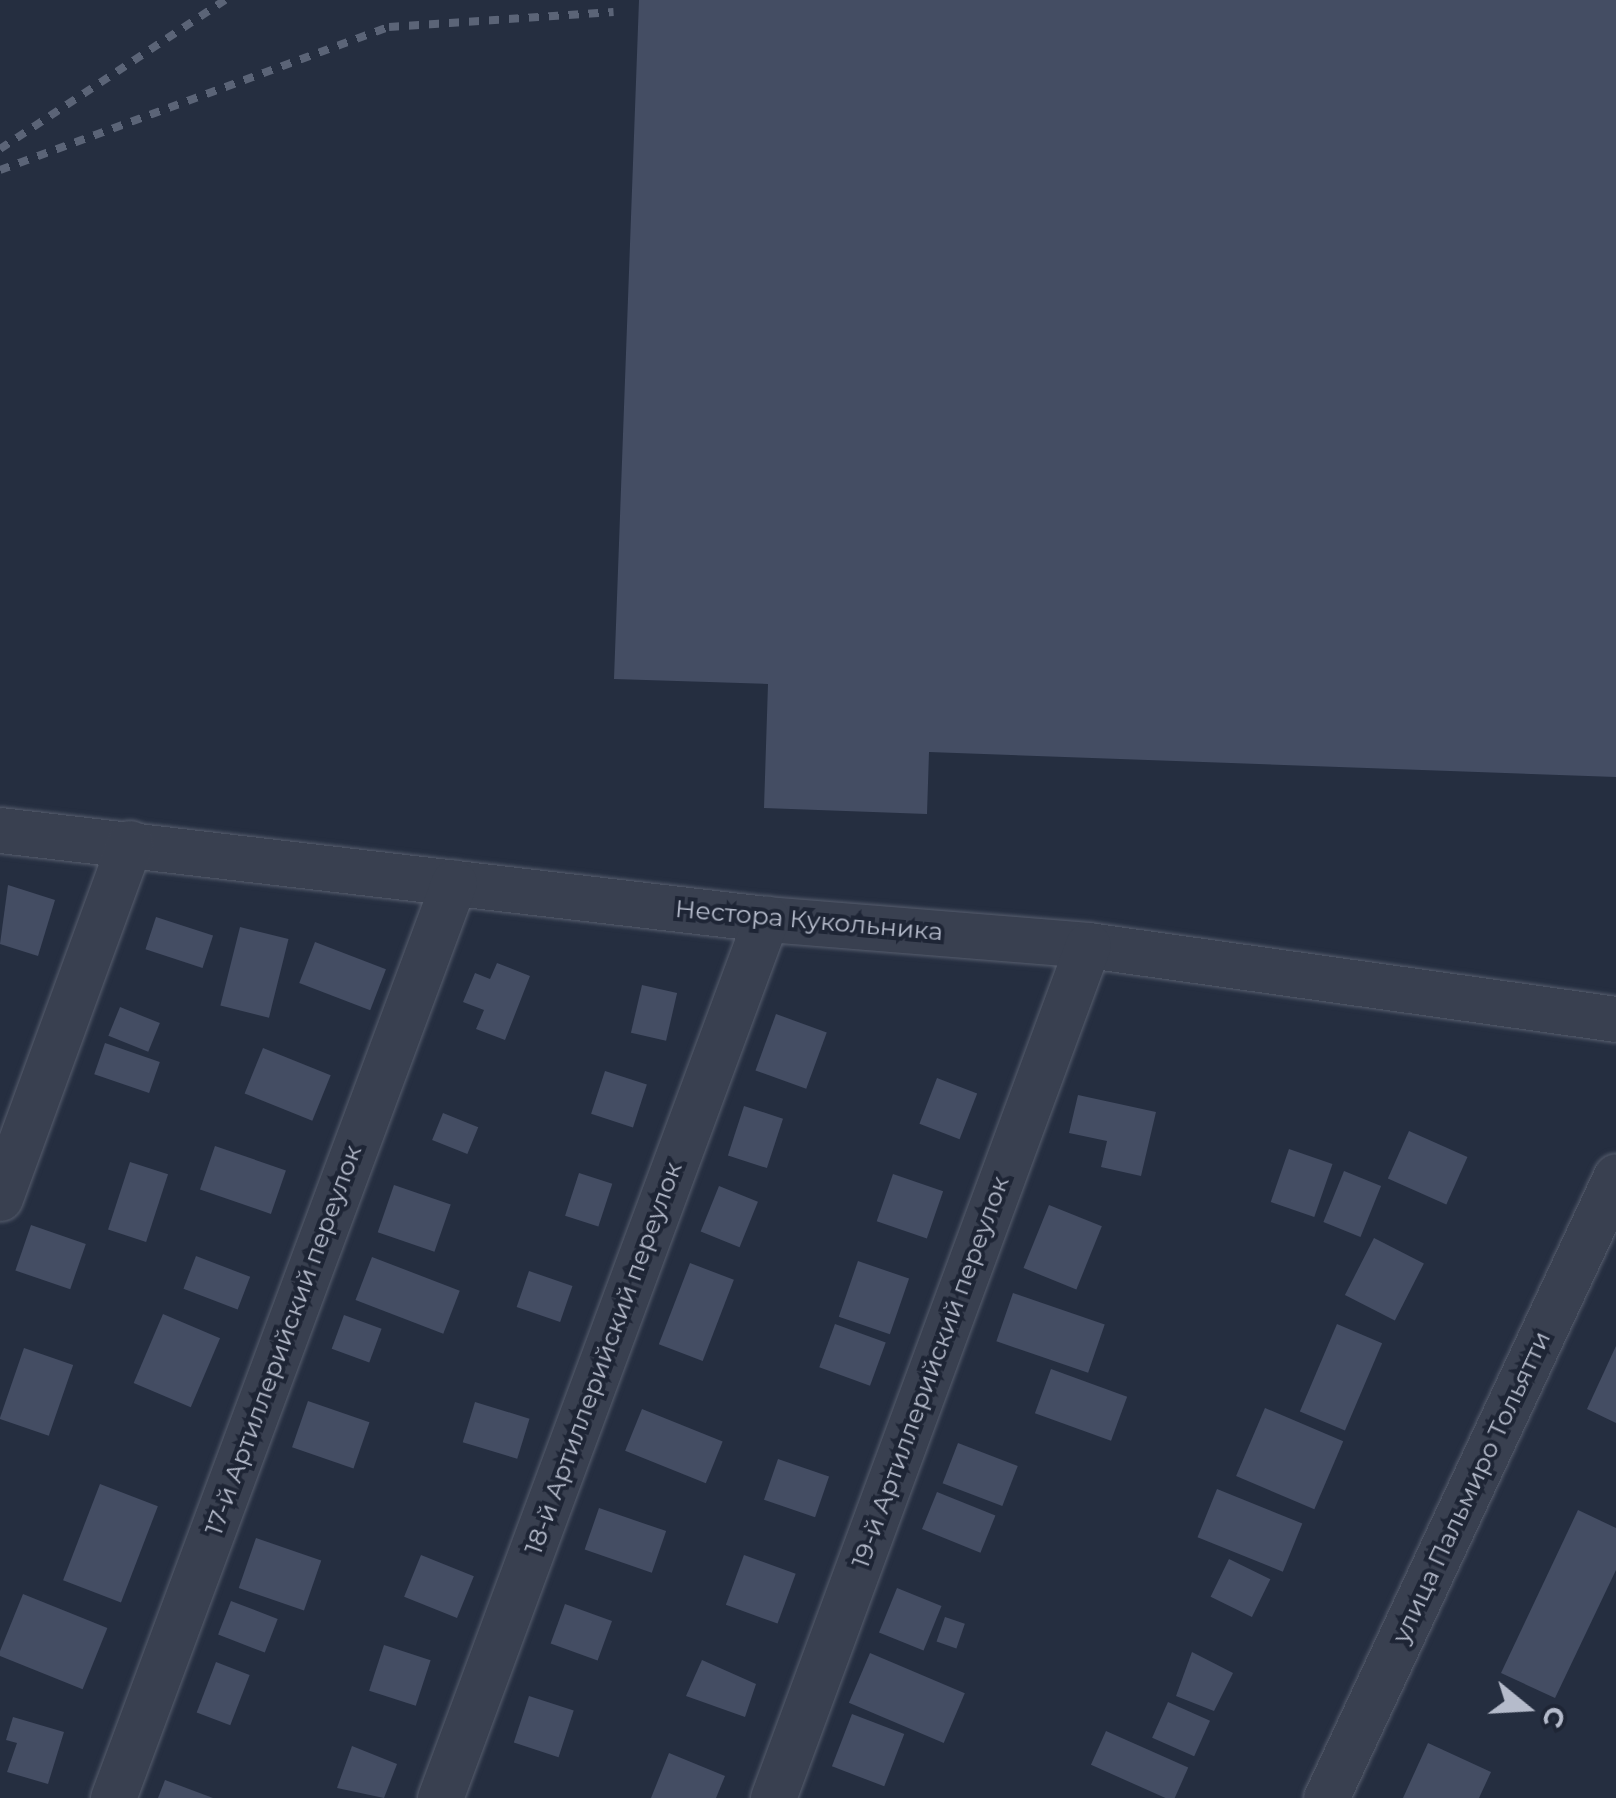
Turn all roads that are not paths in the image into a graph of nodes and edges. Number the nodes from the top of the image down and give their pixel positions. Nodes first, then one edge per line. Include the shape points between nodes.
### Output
1 (0, 830) edge
2 (130, 843) junction
3 (454, 882) junction
4 (766, 919) junction
5 (1088, 945) junction
6 (1616, 1019) edge
7 (1616, 1176) edge
8 (0, 1198) edge
9 (113, 1798) edge
10 (440, 1798) edge
11 (773, 1798) edge
12 (1326, 1798) edge

1 - 2 street, Нестора Кукольника
2 - 3 street, Нестора Кукольника
2 - 8 street
3 - 4 street, Нестора Кукольника
3 - 9 street, 17-й Артиллерийский переулок
4 - 5 street, Нестора Кукольника
4 - 10 street, 18-й Артиллерийский переулок
5 - 6 street, Нестора Кукольника
5 - 11 street, 19-й Артиллерийский переулок
7 - 12 street, улица Пальмиро Тольятти

